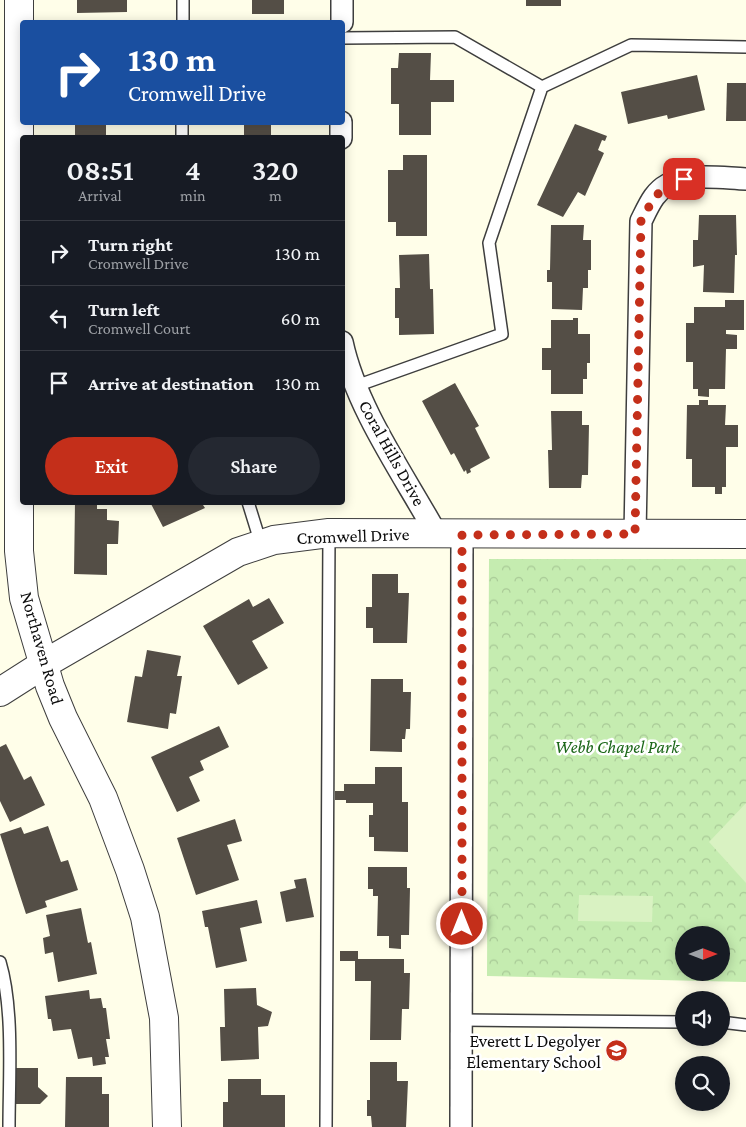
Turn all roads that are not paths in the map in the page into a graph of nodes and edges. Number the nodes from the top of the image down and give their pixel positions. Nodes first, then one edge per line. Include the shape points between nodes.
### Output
1 (18, 0) edge
2 (183, 0) edge
3 (342, 0) edge
4 (182, 20) edge
5 (342, 20) edge
6 (345, 38) edge
7 (746, 47) edge
8 (542, 87) junction
9 (746, 179) edge
10 (345, 354) edge
11 (356, 386) junction
12 (249, 505) edge
13 (329, 533) junction
14 (635, 534) junction
15 (746, 534) edge
16 (450, 535) junction
17 (261, 544) junction
18 (44, 664) junction
19 (0, 692) edge
20 (0, 962) edge
21 (462, 1020) junction
22 (675, 1022) edge
23 (730, 1023) edge
24 (746, 1025) edge
25 (9, 1127) edge
26 (167, 1127) edge
27 (326, 1127) edge
28 (461, 1127) edge

1 - 18 street, Northaven Road via 19,551 24,598
2 - 4 lane
3 - 5 street
6 - 8 lane via 455,37
7 - 8 lane via 632,45
8 - 11 lane via 489,243 502,334
9 - 14 street via 694,177 673,181 655,195 641,221
10 - 11 street, Coral Hills Drive
11 - 16 street, Coral Hills Drive via 363,403
12 - 17 lane
13 - 16 street, Cromwell Drive
13 - 17 street, Cromwell Drive
13 - 27 lane
14 - 15 street, Cromwell Drive
14 - 16 street, Cromwell Drive
16 - 21 street
17 - 18 street, Cromwell Drive via 238,552
18 - 19 street, Cromwell Drive
18 - 26 street, Northaven Road via 63,718 103,798 145,917 164,1018
20 - 25 lane via 5,978 10,1060
21 - 22 lane
21 - 28 street
23 - 24 lane

